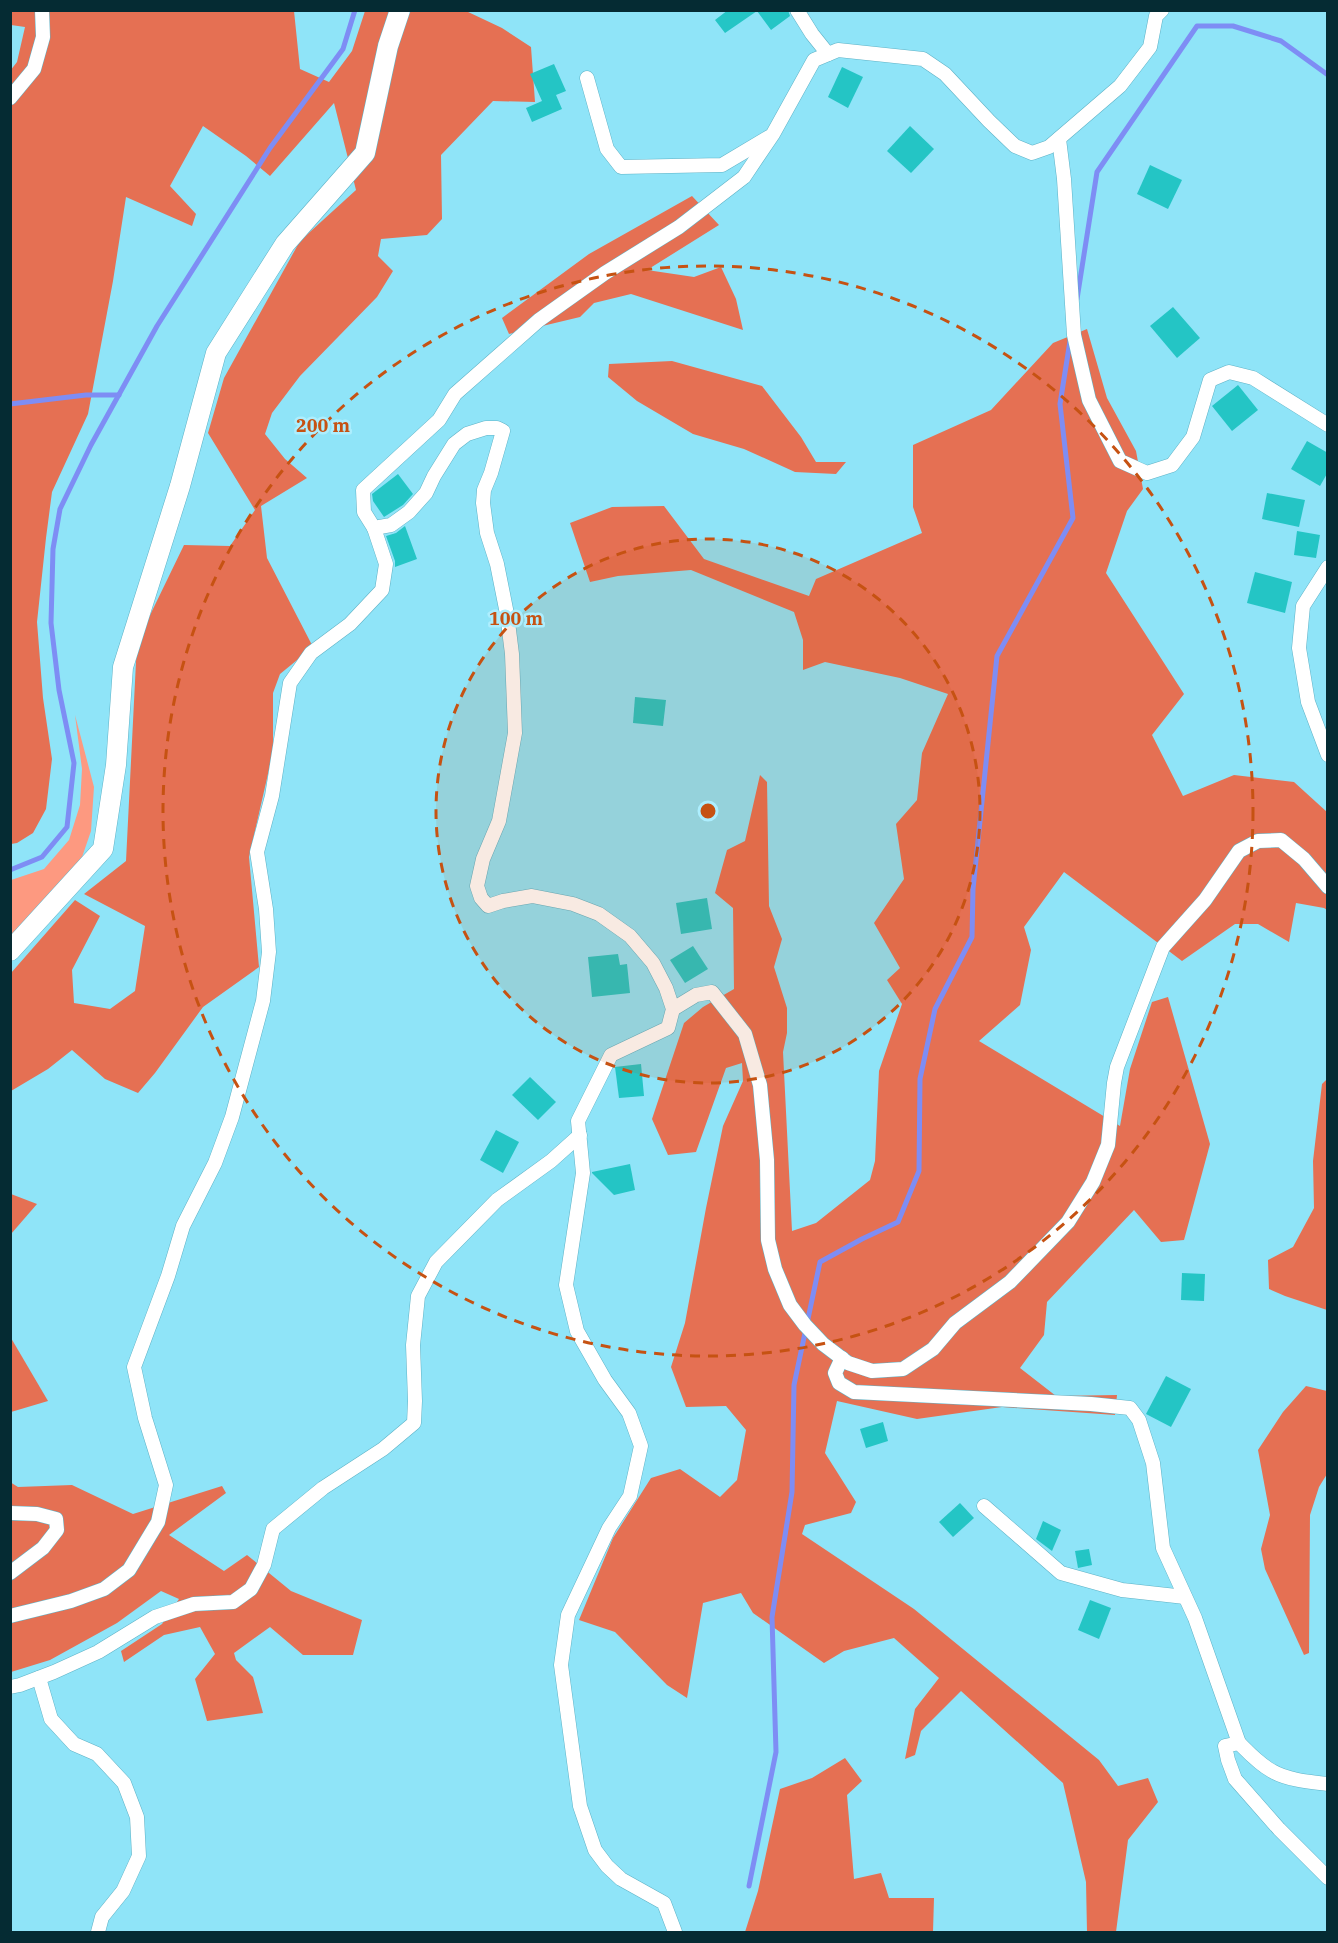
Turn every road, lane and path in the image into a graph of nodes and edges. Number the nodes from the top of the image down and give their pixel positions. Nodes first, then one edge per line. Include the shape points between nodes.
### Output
1 (42, 10) edge
2 (400, 10) edge
3 (797, 10) edge
4 (1162, 10) edge
5 (828, 54) junction
6 (587, 78) dead end
7 (10, 98) edge
8 (773, 134) junction
9 (1059, 139) junction
10 (1328, 425) edge
11 (374, 528) junction
12 (1328, 567) edge
13 (1328, 755) edge
14 (1328, 887) edge
15 (10, 951) edge
16 (673, 1009) junction
17 (580, 1135) junction
18 (842, 1358) junction
19 (984, 1506) dead end
20 (10, 1513) edge
21 (10, 1573) edge
22 (1185, 1597) junction
23 (10, 1616) edge
24 (39, 1678) junction
25 (10, 1687) edge
26 (1239, 1743) junction
27 (1328, 1784) edge
28 (1328, 1878) edge
29 (98, 1932) edge
30 (675, 1932) edge

1 - 7 street via 43,37 34,69
2 - 15 street via 388,46 365,153 285,244 216,353 180,486 123,667 116,765 103,849
3 - 5 street
4 - 9 street via 1156,15 1150,47 1120,86
5 - 8 street via 814,60
5 - 9 street via 838,50 923,59 945,74 1015,146 1032,153
6 - 8 street via 607,149 621,167 722,165
8 - 11 street via 744,177 679,227 539,320 455,393 439,420 363,490 364,512
9 - 10 street via 1074,335 1089,400 1120,461 1148,473 1172,465 1193,437 1210,381 1229,372 1253,378
11 - 16 street via 391,525 409,512 426,494 454,444 467,434 486,428 503,431 483,503 507,614 515,733 499,821 477,886 488,906 532,896 599,914 630,936 653,963
11 - 23 street via 386,564 382,590 350,624 311,653 290,683 272,796 257,852 269,952 263,1001 232,1117 215,1163 183,1226 134,1367 166,1485 158,1522 129,1570 104,1589
12 - 13 street via 1304,606 1299,648 1308,702
14 - 18 street via 1304,858 1281,840 1258,841 1239,851 1205,900 1163,947 1118,1067 1108,1145 1093,1182 1068,1222 1010,1282 956,1323 933,1349 903,1369 872,1371
16 - 17 street via 668,1028 611,1055 578,1121
16 - 18 street via 696,995 712,992 745,1034 760,1085 767,1160 768,1240 775,1269 795,1312 823,1344
17 - 24 street via 497,1200 436,1262 418,1296 413,1345 414,1423 273,1529 264,1565 251,1589 233,1602 194,1604 155,1617 98,1652
17 - 30 street via 583,1173 566,1285 577,1331 629,1413 641,1446 630,1496 609,1528 568,1615 561,1665 580,1806 595,1850 621,1879 664,1904
18 - 22 street via 835,1373 839,1383 854,1392 1130,1408 1139,1420 1153,1463 1163,1548
19 - 22 street via 1060,1573 1122,1590
20 - 21 street via 56,1519 57,1530 43,1548
22 - 26 street
24 - 25 street
24 - 29 street via 51,1719 74,1743 97,1754 124,1783 137,1817 139,1856 123,1891 102,1917
26 - 27 street via 1274,1772
26 - 28 street via 1225,1746 1235,1779

